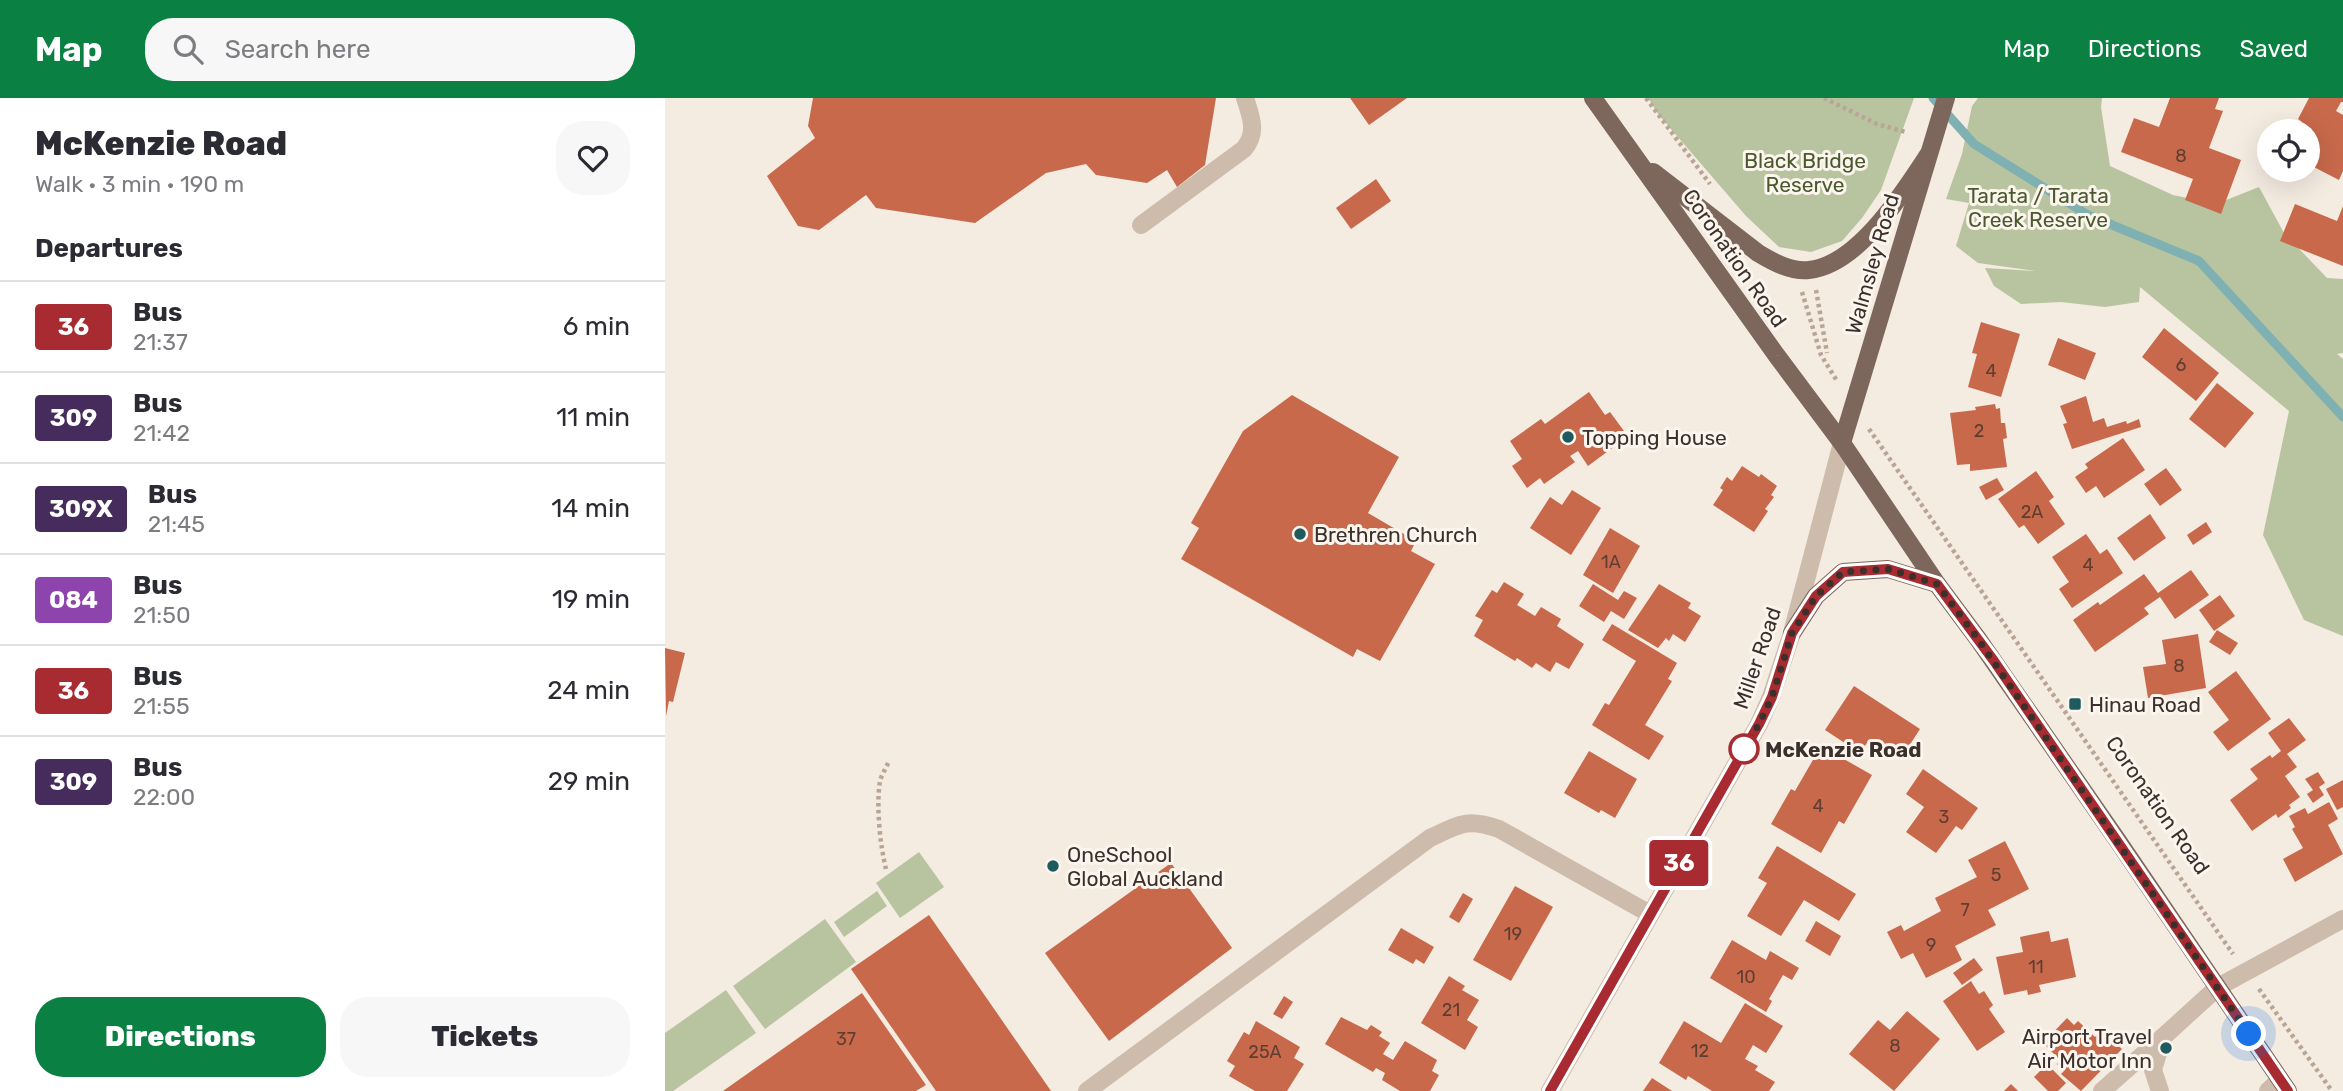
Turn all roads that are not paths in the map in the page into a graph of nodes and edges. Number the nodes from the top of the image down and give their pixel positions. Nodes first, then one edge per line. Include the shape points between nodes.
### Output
1 (1245, 98) edge
2 (1593, 98) edge
3 (1946, 98) edge
4 (1927, 155) junction
5 (1637, 159) junction
6 (1142, 225) dead end
7 (1842, 443) junction
8 (1937, 584) junction
9 (1792, 633) junction
10 (1650, 915) junction
11 (2343, 919) edge
12 (2218, 987) junction
13 (2163, 1037) junction
14 (2282, 1088) edge
15 (1087, 1091) edge
16 (1550, 1091) edge
17 (2102, 1091) edge
18 (2160, 1091) edge

1 - 6 street via 1254,127 1251,141
2 - 5 main road, Coronation Road
3 - 4 main road, Walmsley Road
4 - 5 main road via 1893,209 1856,246 1832,263 1809,270 1790,268 1758,253
4 - 7 main road, Walmsley Road
5 - 7 main road, Coronation Road
7 - 8 main road
7 - 9 street, Miller Road
8 - 9 main road via 1888,569 1843,572 1816,596
8 - 12 main road
9 - 10 street, Miller Road via 1759,724
10 - 15 street via 1499,829 1478,822 1457,825 1430,838
10 - 16 street, Miller Road
11 - 12 street
12 - 13 street
12 - 14 main road
13 - 17 street
13 - 18 street via 2153,1070

